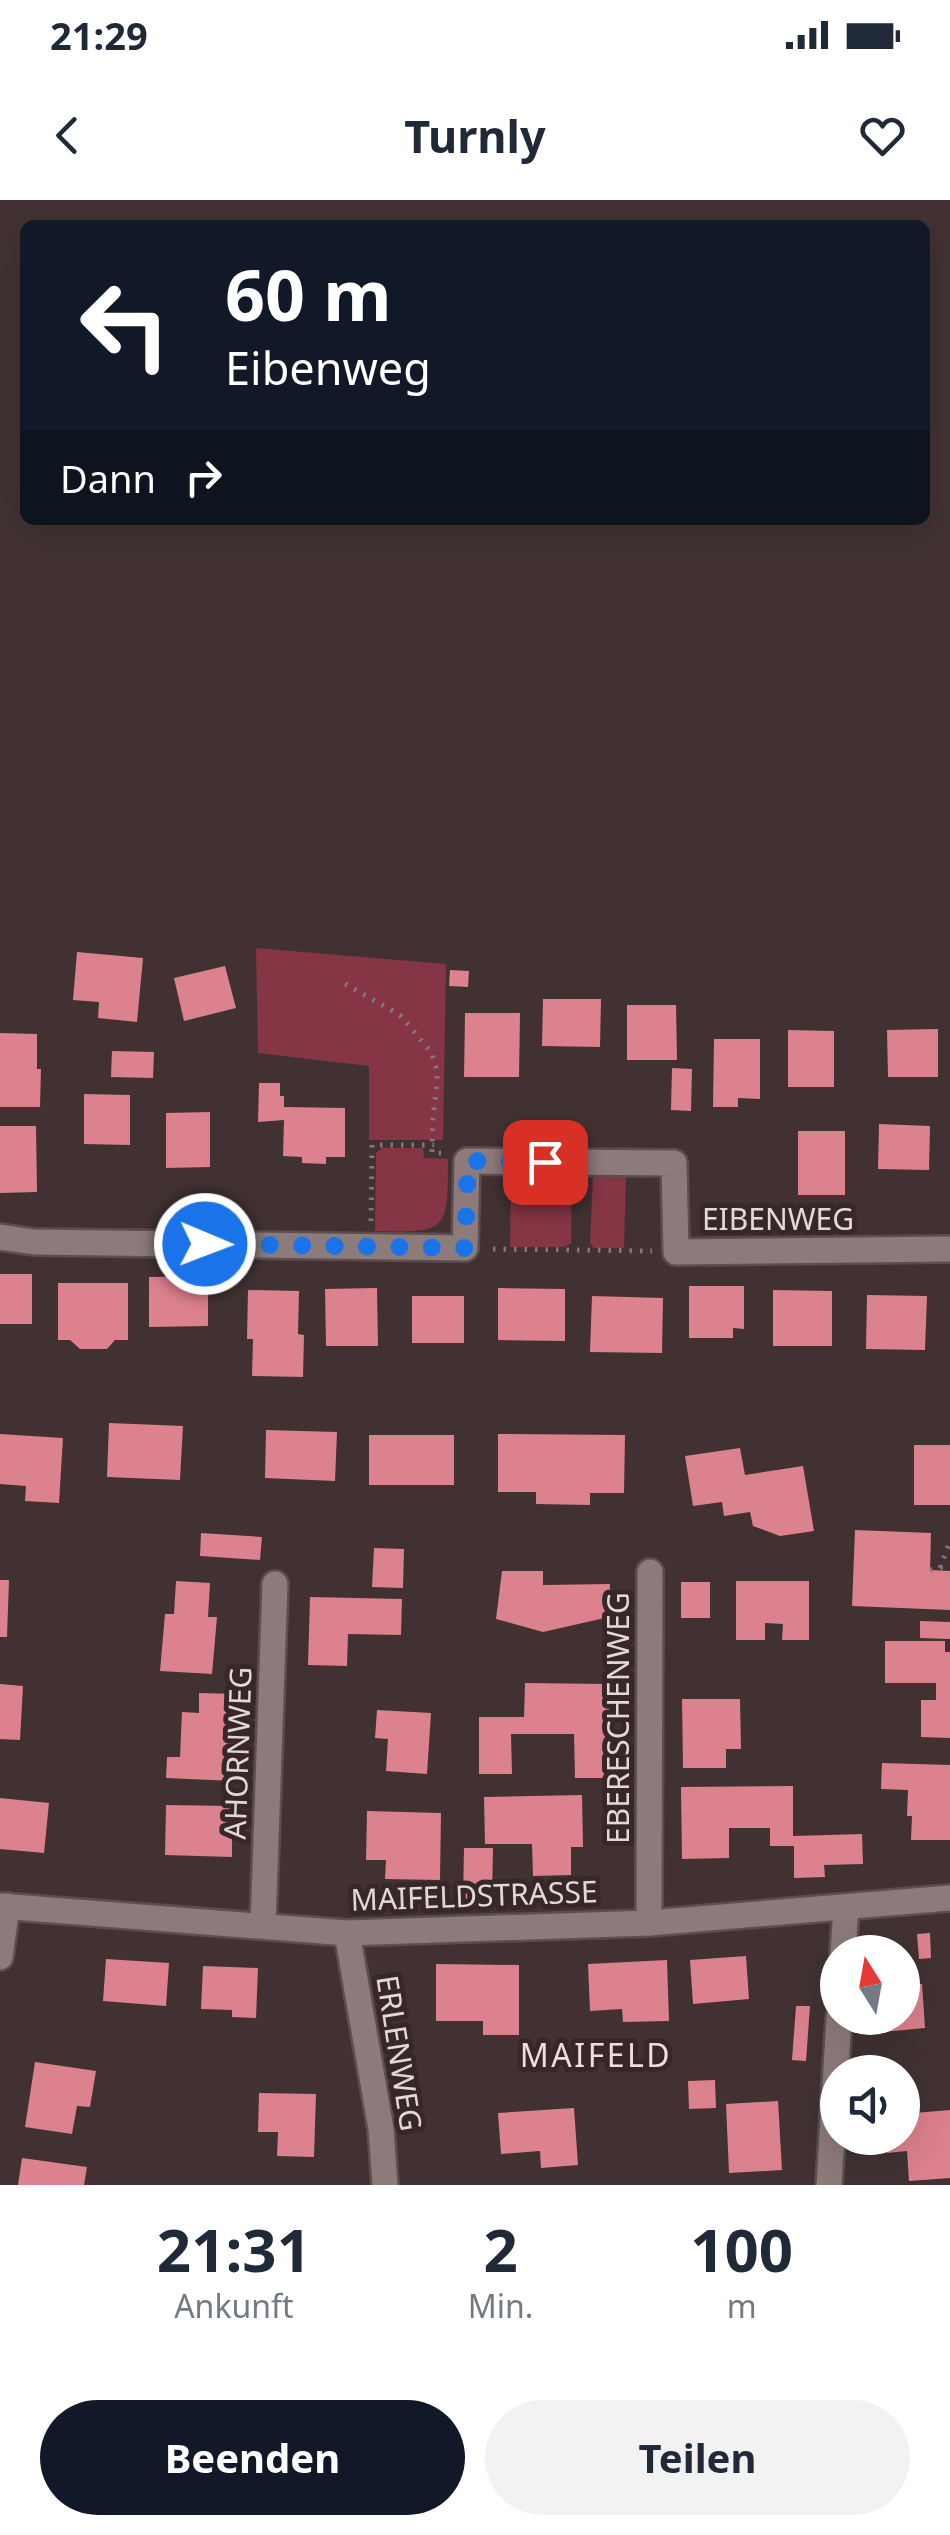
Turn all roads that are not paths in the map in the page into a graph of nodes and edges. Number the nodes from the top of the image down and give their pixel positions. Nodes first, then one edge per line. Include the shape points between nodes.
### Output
1 (0, 1237) edge
2 (950, 1249) edge
3 (650, 1572) dead end
4 (276, 1584) dead end
5 (950, 1898) edge
6 (4, 1906) edge
7 (846, 1907) junction
8 (650, 1923) junction
9 (263, 1924) junction
10 (347, 1933) junction
11 (844, 1935) edge
12 (0, 1957) edge
13 (838, 2035) edge
14 (385, 2185) edge
15 (829, 2185) edge

1 - 2 street, EIBENWEG via 465,1248 468,1161 674,1163 676,1252
3 - 8 street, EBERESCHENWEG
4 - 9 street, AHORNWEG
5 - 7 street, MAIFELDSTRASSE
6 - 9 street, MAIFELDSTRASSE
6 - 12 street
7 - 8 street, MAIFELDSTRASSE
7 - 11 street
8 - 10 street, MAIFELDSTRASSE
9 - 10 street, MAIFELDSTRASSE
10 - 14 street, ERLENWEG
13 - 15 street

